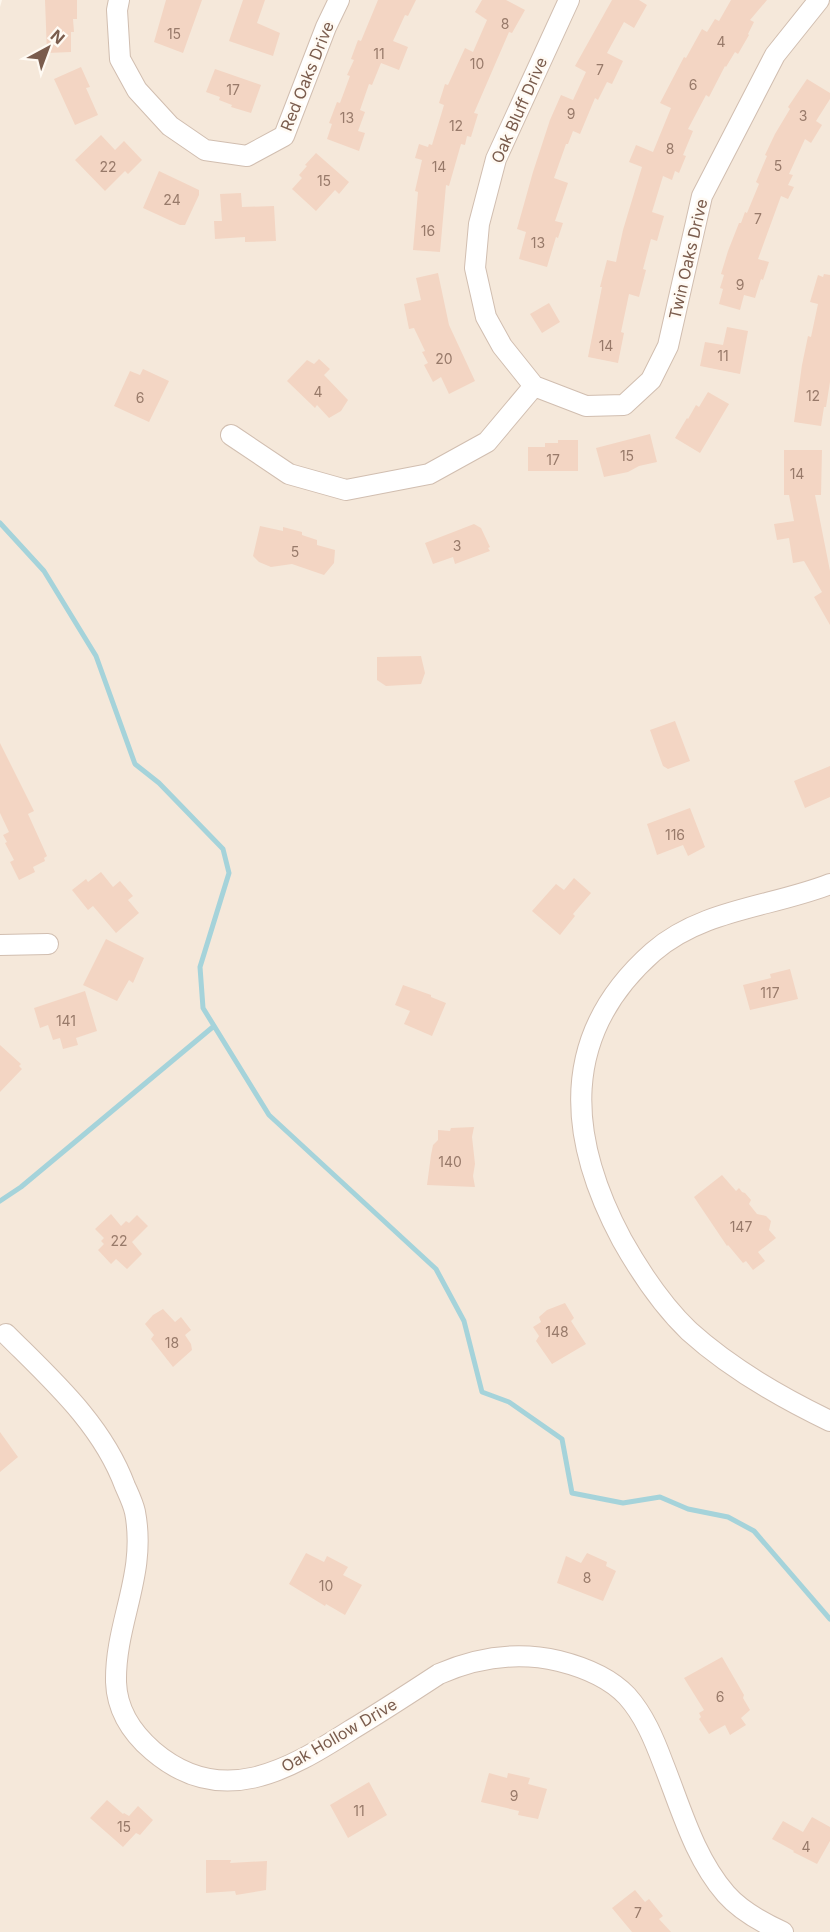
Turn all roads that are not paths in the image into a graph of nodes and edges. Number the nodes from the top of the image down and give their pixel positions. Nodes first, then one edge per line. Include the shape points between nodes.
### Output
1 (119, 0) edge
2 (339, 0) edge
3 (569, 0) edge
4 (819, 0) edge
5 (534, 386) junction
6 (231, 435) dead end
7 (830, 884) edge
8 (48, 944) dead end
9 (0, 945) edge
10 (6, 1334) dead end
11 (830, 1421) edge
12 (783, 1932) edge

1 - 2 street, Red Oaks Drive via 120,59 137,90 170,126 205,150 247,156 284,136
3 - 5 street, Oak Bluff Drive via 496,159 479,224 475,268 486,317 502,346
4 - 5 street, Twin Oaks Drive via 775,55 702,196 668,346 651,380 624,405 586,406
5 - 6 street via 487,442 439,469 346,490 289,474
7 - 11 street via 720,916 680,933 654,951 627,978 590,1041 581,1076 580,1109 583,1140 609,1216 663,1303 717,1354 755,1381
8 - 9 street
10 - 12 street, Oak Hollow Drive via 89,1421 120,1471 134,1510 139,1545 116,1683 126,1722 158,1755 203,1779 249,1780 315,1752 458,1665 521,1655 578,1665 619,1689 640,1713 699,1853 727,1894 747,1912

